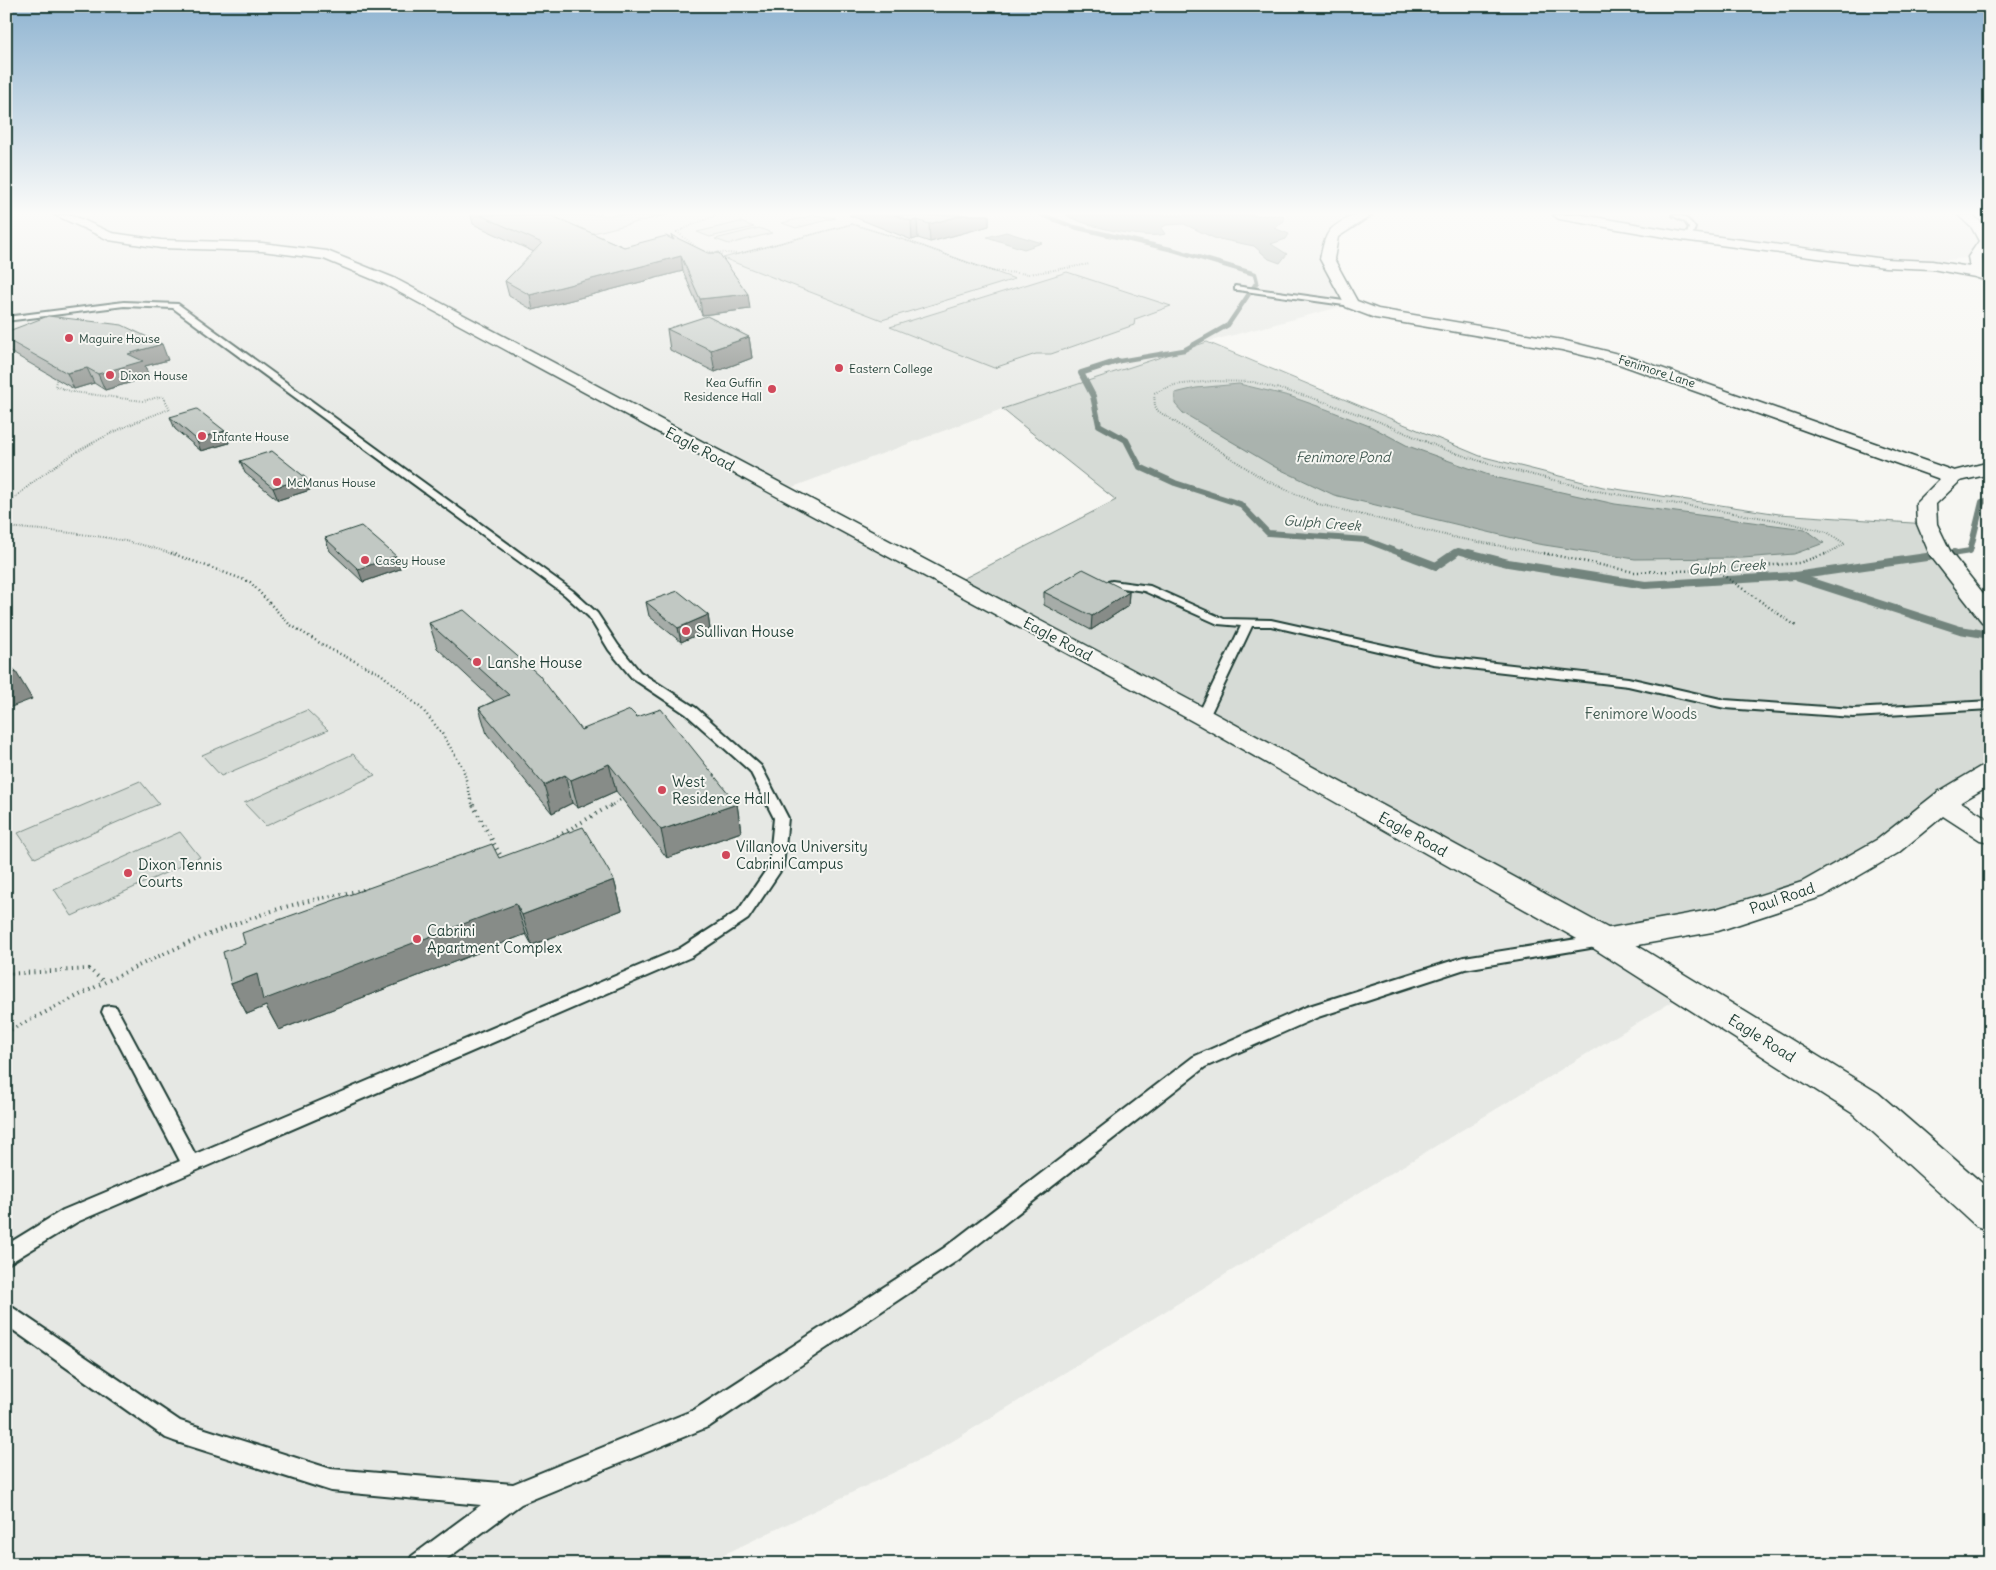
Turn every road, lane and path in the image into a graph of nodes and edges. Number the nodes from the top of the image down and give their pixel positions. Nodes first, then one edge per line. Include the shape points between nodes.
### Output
1 (403, 288) edge
2 (1240, 288) edge
3 (1342, 288) edge
4 (1351, 304) junction
5 (6, 319) edge
6 (61, 370) edge
7 (1990, 468) edge
8 (1953, 477) junction
9 (6, 506) edge
10 (6, 527) edge
11 (1715, 570) junction
12 (1112, 584) edge
13 (1990, 617) edge
14 (1249, 622) junction
15 (1796, 626) dead end
16 (1990, 705) edge
17 (1203, 717) junction
18 (1990, 773) edge
19 (622, 799) edge
20 (1942, 803) junction
21 (1990, 833) edge
22 (549, 841) edge
23 (511, 857) edge
24 (503, 860) junction
25 (495, 863) edge
26 (507, 868) edge
27 (371, 888) edge
28 (1604, 940) junction
29 (6, 974) edge
30 (104, 982) junction
31 (110, 1012) dead end
32 (6, 1032) edge
33 (191, 1164) junction
34 (1990, 1214) edge
35 (6, 1256) edge
36 (6, 1313) edge
37 (513, 1496) junction
38 (420, 1564) edge

1 - 17 street, Eagle Road
2 - 4 lane
3 - 4 street
4 - 8 street, Fenimore Lane via 1376,313 1624,360
5 - 33 lane via 124,304 175,306 569,593 593,614 613,647 636,675 691,711 756,769 781,818 776,867 743,916 685,953
6 - 9 path via 55,386 73,392 144,401 163,396 170,409 126,425 73,451
7 - 8 street
8 - 13 street via 1926,503 1927,524 1941,555
10 - 24 path via 88,535 154,547 250,582 289,624 381,674 422,709 442,732 463,768 473,807
11 - 11 path via 1799,563 1835,551 1845,544 1827,532 1776,520 1597,491 1489,464 1330,404 1253,382 1213,381 1174,385 1154,393 1158,411 1265,480 1318,504 1457,538 1523,548 1634,572
11 - 15 path
12 - 14 lane via 1146,588 1222,622
14 - 16 lane via 1271,623 1433,660 1628,682 1725,704 1853,713
14 - 17 lane
17 - 28 street, Eagle Road
18 - 20 street, Paul Road
19 - 22 path
20 - 21 street
20 - 28 street, Paul Road via 1888,846 1813,889 1718,920
23 - 24 path
24 - 25 path
24 - 26 path
27 - 30 path via 324,895 248,919
28 - 34 street, Eagle Road via 1865,1102
28 - 37 lane via 1464,963 1312,1012 1199,1062 951,1254 702,1418
29 - 30 path via 89,969
30 - 32 path
31 - 33 lane
33 - 35 lane via 70,1216
36 - 37 lane via 174,1430 331,1480
37 - 38 lane

